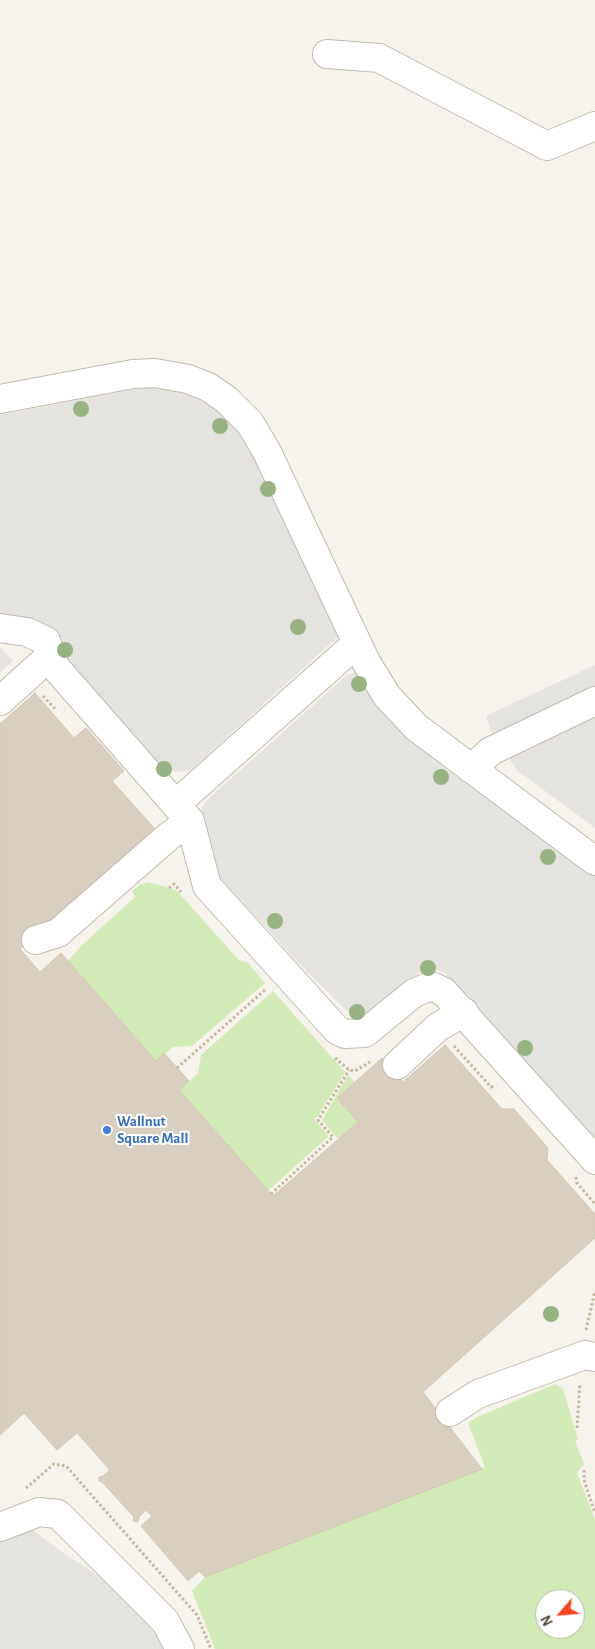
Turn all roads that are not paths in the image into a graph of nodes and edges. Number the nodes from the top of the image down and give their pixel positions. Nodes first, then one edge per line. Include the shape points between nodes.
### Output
1 (326, 54) dead end
2 (595, 126) edge
3 (0, 399) edge
4 (0, 628) edge
5 (357, 643) junction
6 (51, 655) junction
7 (0, 700) edge
8 (595, 701) edge
9 (471, 770) junction
10 (183, 813) junction
11 (595, 861) edge
12 (36, 940) dead end
13 (464, 1012) junction
14 (397, 1065) dead end
15 (595, 1160) edge
16 (595, 1357) edge
17 (450, 1412) dead end
18 (0, 1527) edge
19 (180, 1649) edge

1 - 2 street via 379,58 547,146
3 - 5 street via 144,373 188,379 222,396 250,423 267,452
4 - 6 street via 27,632 46,641
5 - 9 street via 387,696 416,727
5 - 10 street
6 - 7 street
6 - 10 street via 56,668
8 - 9 street via 491,751
9 - 11 street
10 - 12 street via 169,836 58,933
10 - 13 street via 207,886 337,1030 345,1034 365,1033 414,993 426,988 434,987 444,992
13 - 14 street via 438,1027
13 - 15 street
16 - 17 street via 585,1355 478,1394
18 - 19 street via 39,1512 58,1514 165,1621

